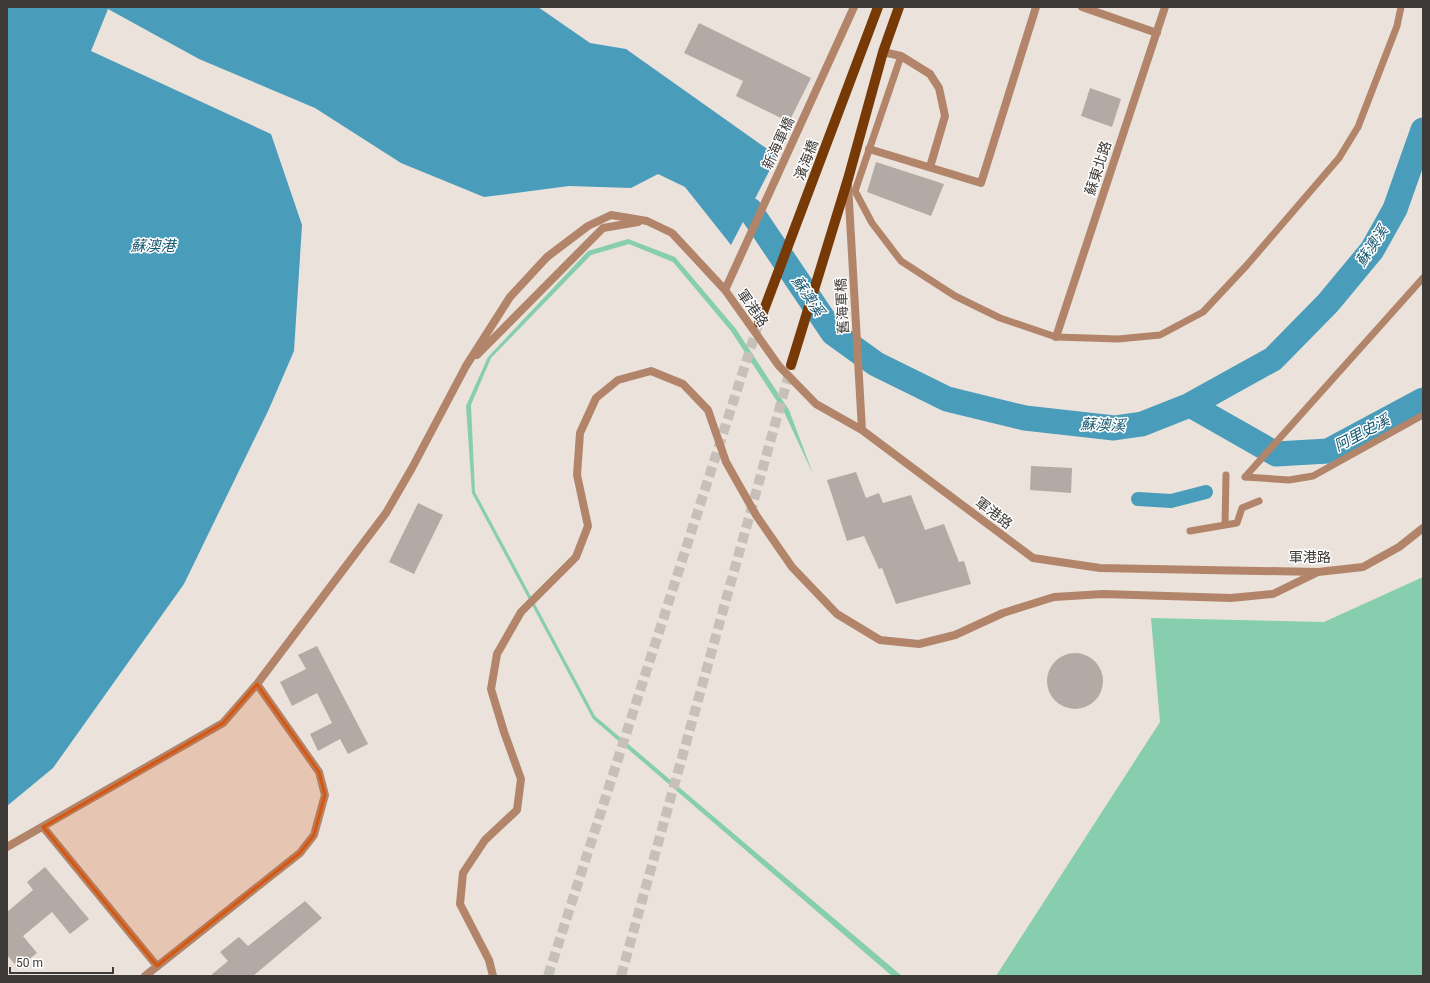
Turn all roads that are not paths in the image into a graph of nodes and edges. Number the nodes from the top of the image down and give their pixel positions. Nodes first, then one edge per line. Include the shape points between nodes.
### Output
1 (854, 7) edge
2 (878, 7) edge
3 (899, 7) edge
4 (1036, 7) edge
5 (1082, 7) edge
6 (1165, 7) edge
7 (1401, 7) edge
8 (1157, 33) junction
9 (883, 52) junction
10 (901, 56) junction
11 (869, 149) junction
12 (930, 167) junction
13 (848, 179) junction
14 (647, 221) junction
15 (1423, 278) edge
16 (724, 290) junction
17 (759, 323) tunnel mouth
18 (1056, 337) junction
19 (792, 365) tunnel mouth
20 (466, 366) junction
21 (1423, 416) edge
22 (862, 430) junction
23 (1226, 475) dead end
24 (1259, 501) dead end
25 (1225, 525) junction
26 (1423, 528) edge
27 (1190, 531) dead end
28 (1318, 572) junction
29 (257, 684) junction
30 (43, 827) junction
31 (7, 847) edge
32 (157, 966) junction
33 (145, 976) edge
34 (493, 976) edge

1 - 16 street, 新海軍橋
2 - 17 main road, 濱海橋
3 - 9 main road
4 - 12 street via 981,183
5 - 8 street
6 - 8 street, 蘇東北路
7 - 18 lane via 1397,26 1358,127 1339,158 1203,312 1160,335 1118,338
8 - 18 street, 蘇東北路
9 - 10 street
9 - 13 main road
10 - 11 lane
10 - 12 street via 930,74 939,88 945,116
11 - 12 street
11 - 18 lane via 855,191 872,223 901,261 955,296 1000,318
13 - 19 main road
13 - 22 street, 舊海軍橋
14 - 16 street, 軍港路 via 672,233
14 - 20 street via 603,228
14 - 20 street, 軍港路 via 611,216 588,226 547,257 510,297
15 - 21 lane via 1245,477 1289,480 1314,476
16 - 22 street, 軍港路 via 779,366 816,404
20 - 29 street via 386,513
22 - 28 street, 軍港路 via 1033,558 1100,568
23 - 25 lane
24 - 25 lane via 1242,508 1237,523
25 - 27 lane
26 - 28 street, 軍港路 via 1399,547 1362,567
28 - 34 street via 1273,594 1231,598 1103,594 1054,597 1003,613 955,635 919,644 880,640 837,614 792,567 756,515 726,462 708,410 683,384 651,371 618,380 596,398 580,433 577,475 588,526 576,557 520,612 497,654 491,689 521,778 517,810 486,840 463,874 460,904 489,960
29 - 30 street via 222,723
29 - 32 street via 319,772 325,796 314,835 300,853
30 - 31 street
30 - 32 street
32 - 33 street

